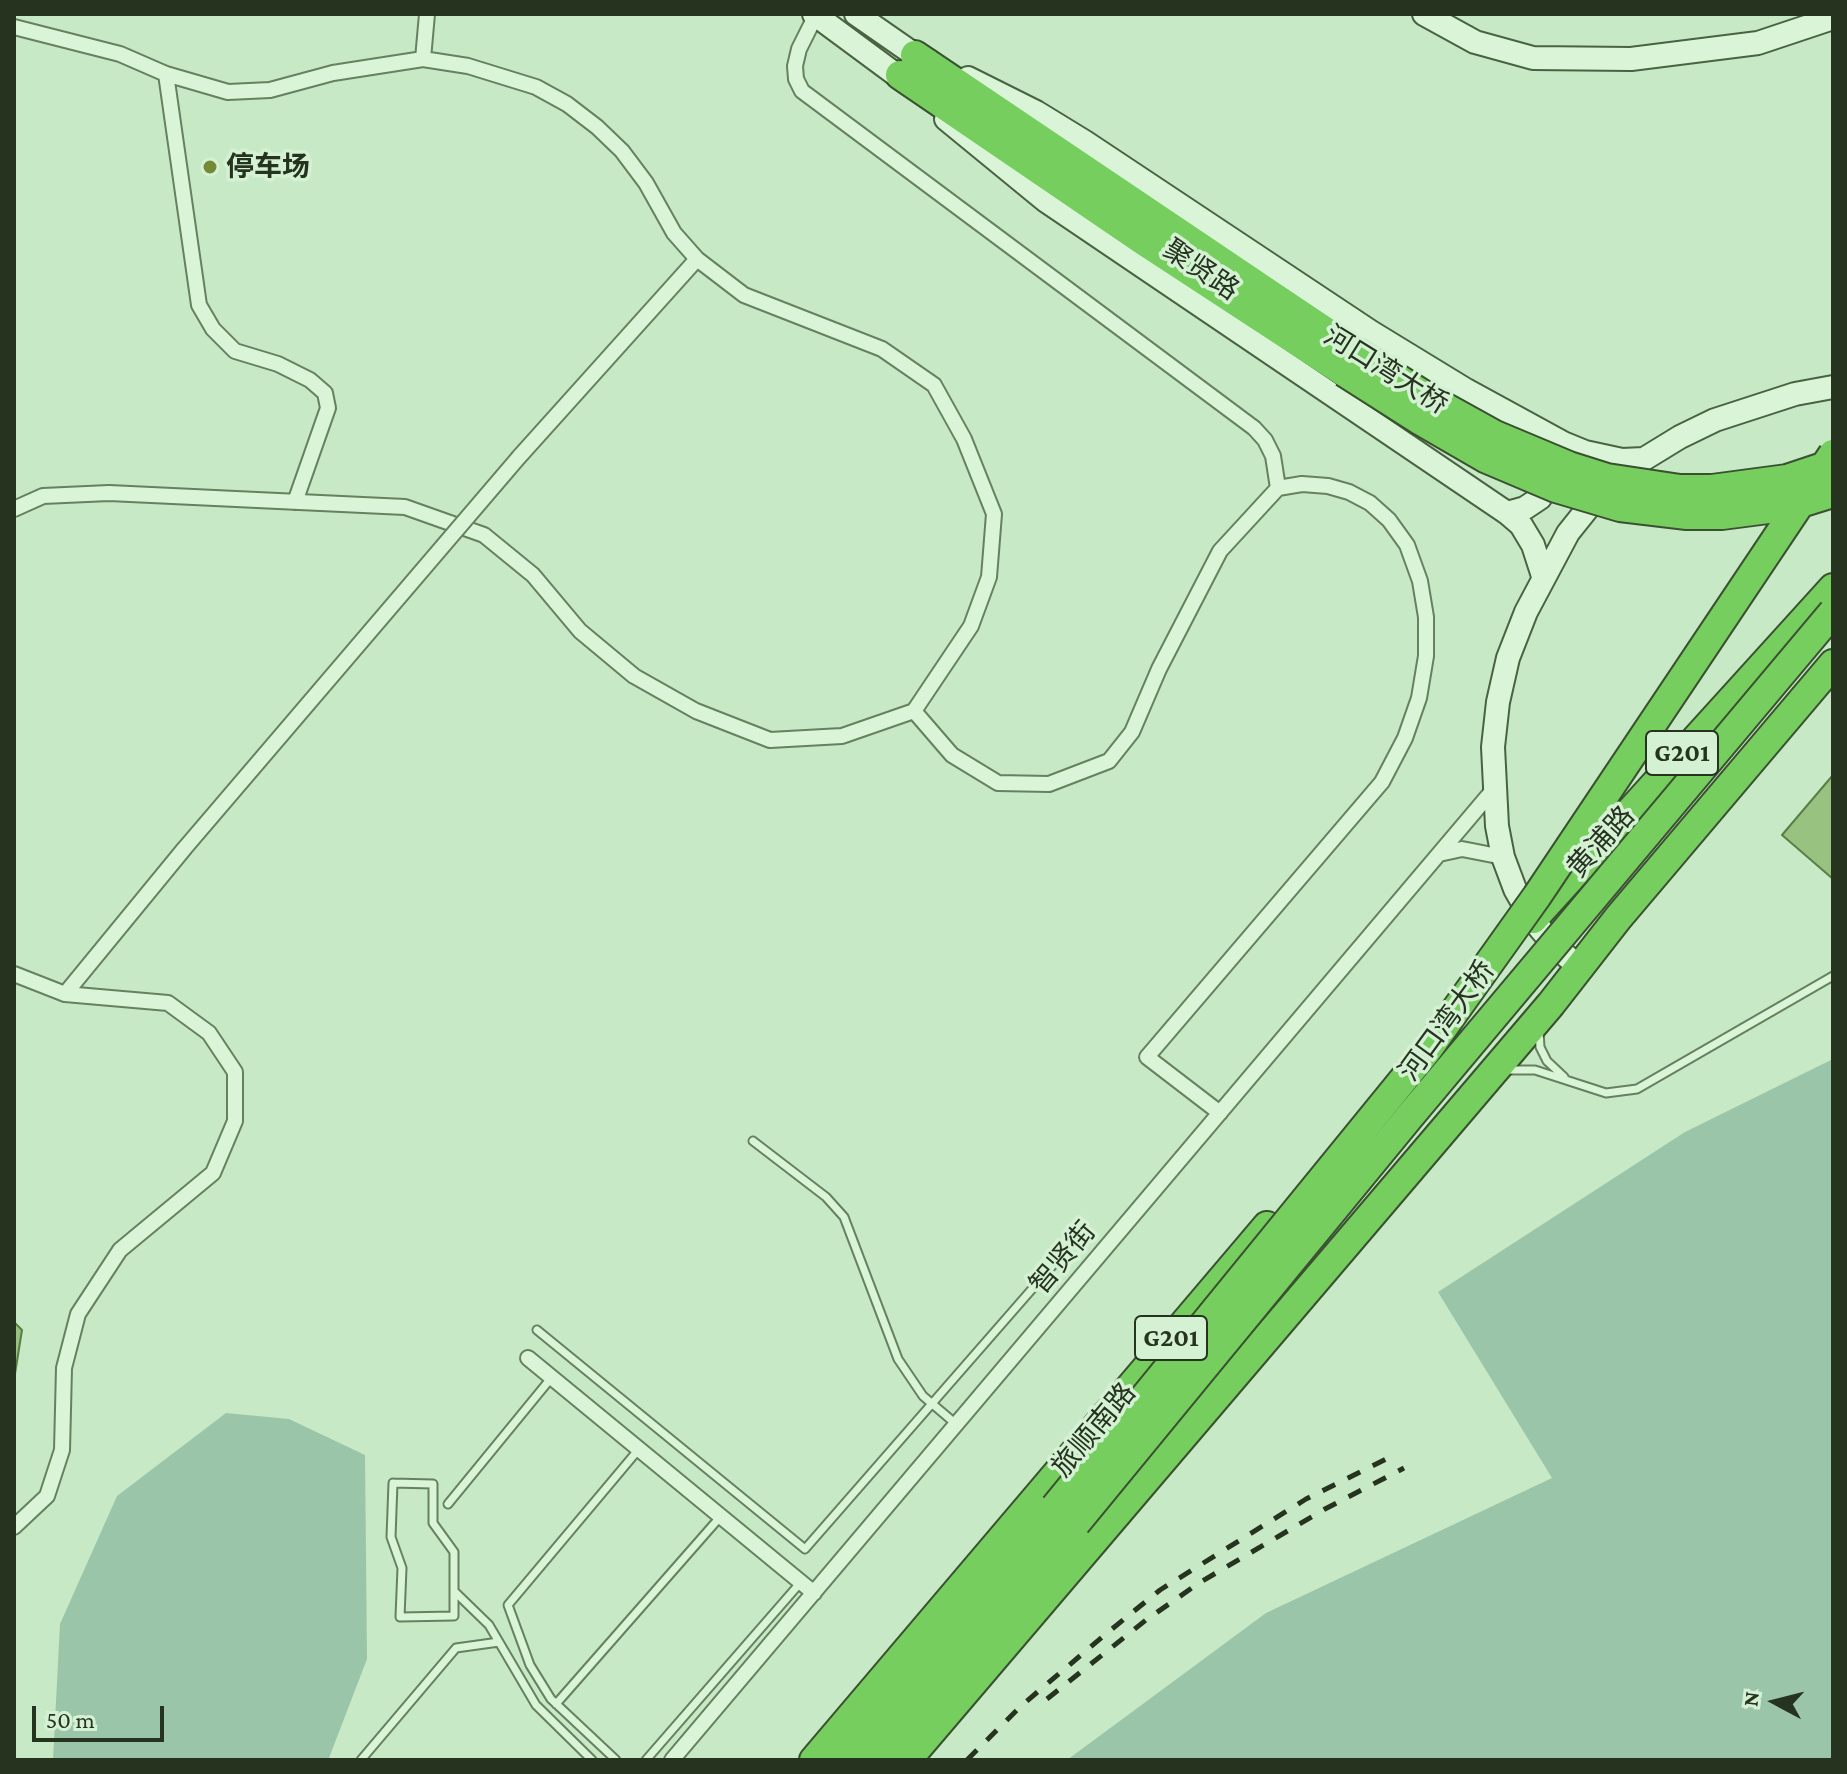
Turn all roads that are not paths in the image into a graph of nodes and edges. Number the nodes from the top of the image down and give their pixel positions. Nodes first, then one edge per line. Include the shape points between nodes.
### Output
1 (427, 14) edge
2 (856, 14) edge
3 (1424, 14) edge
4 (815, 15) edge
5 (1833, 18) edge
6 (14, 27) edge
7 (423, 59) junction
8 (908, 65) junction
9 (166, 74) junction
10 (697, 259) junction
11 (1350, 362) junction
12 (1833, 387) edge
13 (1563, 443) junction
14 (1833, 454) edge
15 (1644, 459) junction
16 (1833, 463) edge
17 (1278, 488) junction
18 (1833, 493) edge
19 (295, 502) junction
20 (14, 509) edge
21 (1507, 513) junction
22 (1543, 576) junction
23 (1833, 588) edge
24 (1833, 612) edge
25 (1833, 664) edge
26 (914, 711) junction
27 (1493, 790) junction
28 (1439, 855) junction
29 (1503, 857) junction
30 (1532, 919) junction
31 (1580, 968) junction
32 (14, 974) edge
33 (1833, 976) edge
34 (65, 994) junction
35 (1542, 1015) junction
36 (1489, 1078) junction
37 (1573, 1083) junction
38 (1220, 1113) junction
39 (753, 1141) dead end
40 (1060, 1257) dead end
41 (537, 1330) dead end
42 (528, 1358) dead end
43 (552, 1377) junction
44 (932, 1403) junction
45 (956, 1424) junction
46 (639, 1449) junction
47 (448, 1504) dead end
48 (1065, 1515) junction
49 (721, 1516) junction
50 (14, 1527) edge
51 (801, 1582) junction
52 (455, 1592) junction
53 (814, 1593) junction
54 (499, 1642) junction
55 (556, 1704) junction
56 (361, 1760) edge
57 (592, 1760) edge
58 (616, 1760) edge
59 (646, 1760) edge
60 (672, 1760) edge
61 (814, 1760) edge
62 (845, 1760) edge
63 (875, 1760) edge
64 (907, 1760) edge

1 - 7 street
2 - 8 main road, 聚贤路
3 - 5 main road via 1475,42 1533,58 1631,59 1758,43
4 - 8 main road, 聚贤路
4 - 17 street via 795,66 802,91 1254,428 1273,456
6 - 9 street via 120,54
7 - 9 street via 333,73 270,90 228,92
7 - 10 street via 502,74 567,104 622,151 674,233
8 - 11 highway, 河口湾大桥
8 - 13 main road, 聚贤路 via 1036,112 1371,332
8 - 21 main road, 聚贤路 via 986,154 1046,201
9 - 19 street via 199,305 235,351 278,364 325,393 328,408
10 - 26 street via 744,295 882,349 934,385 964,439 994,514 989,577 971,626
10 - 34 street, bridge via 519,457
11 - 16 highway, 河口湾大桥, bridge via 1495,435 1607,478 1712,489 1787,479
11 - 18 highway, 河口湾大桥, bridge via 1421,421 1485,458 1620,507 1722,515 1791,506
12 - 15 main road via 1727,415
13 - 15 main road, 聚贤路 via 1606,458
13 - 21 main road via 1560,466 1540,498
14 - 48 highway, 河口湾大桥, bridge via 1537,896 1425,1053
15 - 22 main road via 1597,494
17 - 26 street via 1220,551 1132,732 1109,761 1049,784 998,783 952,755
17 - 38 street via 1302,484 1349,492 1389,520 1407,545 1420,581 1426,656 1419,698 1382,782 1147,1057
19 - 20 street via 109,493 43,496
19 - 26 street via 405,507 484,535 533,575 580,631 634,676 696,711 770,740 842,736
21 - 22 main road, 聚贤路 via 1533,545
22 - 27 main road via 1508,658 1498,702
23 - 30 highway, 黄浦路 / G201
24 - 48 highway, 河口湾大桥, bridge via 1410,1116
25 - 31 highway, G201
27 - 28 street, 智贤街
27 - 29 main road
28 - 29 street via 1462,849
28 - 38 street, 智贤街
29 - 30 main road
30 - 31 main road
30 - 61 highway, 旅顺南路 / G201
31 - 35 highway, G201
32 - 34 street
33 - 37 lane via 1637,1089 1606,1093
34 - 50 street via 168,1003 209,1033 235,1072 235,1121 213,1173 120,1250 78,1314 64,1368 62,1450 47,1496
35 - 36 highway, G201
35 - 37 lane via 1538,1034 1547,1061
36 - 37 lane via 1520,1068
36 - 64 highway, G201
38 - 45 street, 智贤街
39 - 44 lane via 844,1217 898,1359
40 - 44 lane
41 - 44 lane via 805,1549
42 - 43 street
43 - 46 street
43 - 47 lane
44 - 45 lane
45 - 53 street, 智贤街
46 - 49 street
46 - 55 lane via 508,1605 530,1665
48 - 62 highway
48 - 63 highway
49 - 51 street
49 - 55 lane
51 - 53 street
51 - 59 lane
52 - 52 lane via 454,1552 433,1523 433,1484 393,1483 391,1537 402,1568 400,1617 454,1616
52 - 54 lane
53 - 60 street, 智贤街
54 - 56 lane via 456,1648
54 - 57 lane via 536,1705
55 - 58 lane

